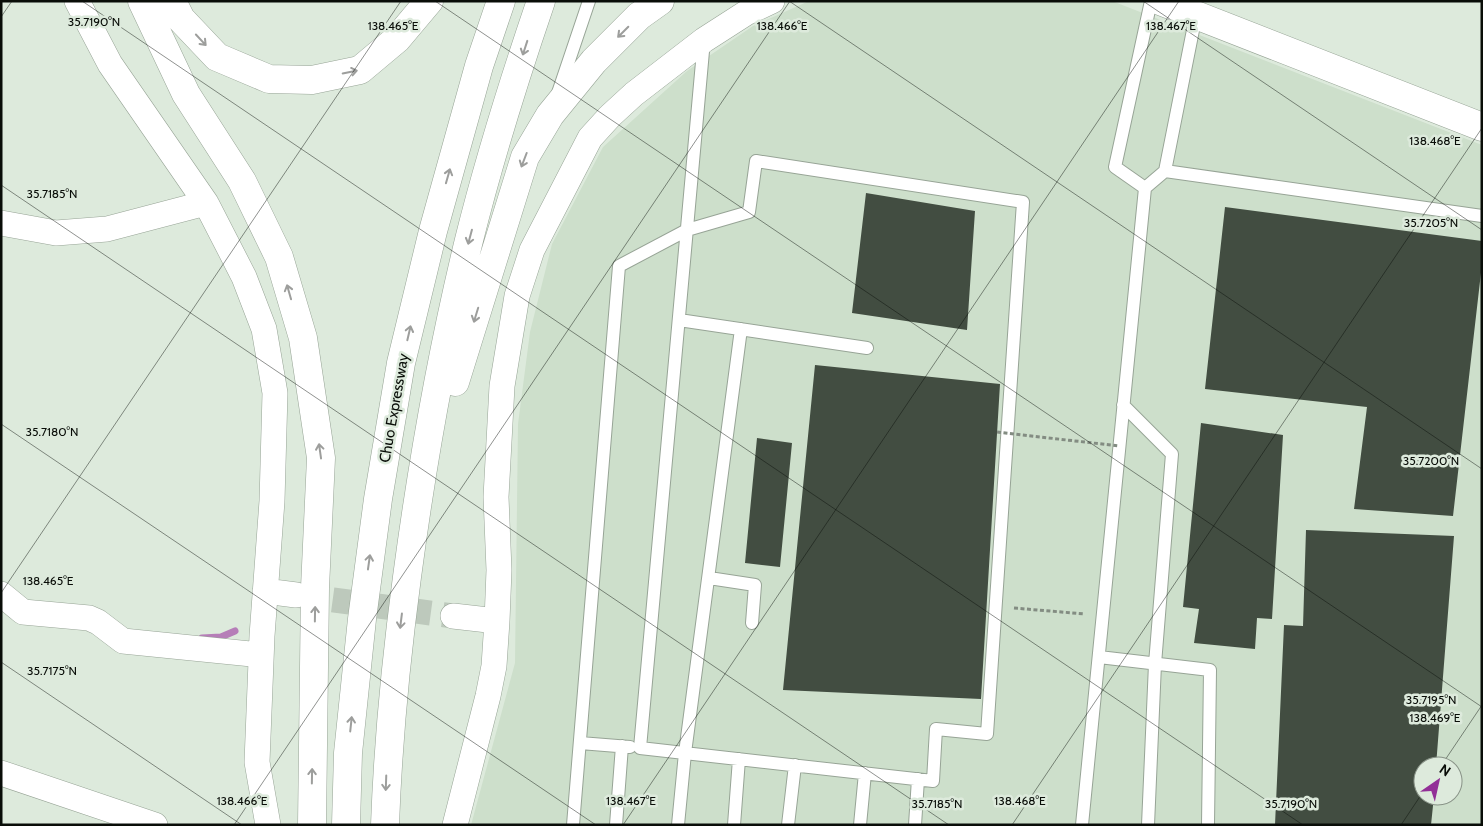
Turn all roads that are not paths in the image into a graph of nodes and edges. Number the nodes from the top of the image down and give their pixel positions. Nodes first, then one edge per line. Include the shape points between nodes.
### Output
1 (77, 1) edge
2 (142, 1) edge
3 (172, 1) edge
4 (429, 1) edge
5 (501, 1) edge
6 (540, 1) edge
7 (589, 1) edge
8 (660, 1) edge
9 (772, 1) edge
10 (1151, 1) edge
11 (1160, 1) edge
12 (1196, 15) junction
13 (704, 40) junction
14 (550, 115) junction
15 (1482, 127) edge
16 (1165, 171) junction
17 (1145, 188) junction
18 (206, 203) junction
19 (1482, 216) edge
20 (1, 222) edge
21 (687, 230) junction
22 (679, 320) junction
23 (741, 329) junction
24 (867, 348) dead end
25 (1124, 405) junction
26 (416, 506) junction
27 (709, 578) junction
28 (265, 591) junction
29 (1, 594) edge
30 (296, 595) tunnel mouth
31 (453, 616) tunnel mouth
32 (497, 621) junction
33 (752, 623) dead end
34 (261, 656) junction
35 (1099, 657) junction
36 (1155, 664) junction
37 (580, 743) junction
38 (622, 746) junction
39 (640, 748) junction
40 (685, 753) junction
41 (738, 758) junction
42 (795, 765) junction
43 (865, 773) junction
44 (1, 774) edge
45 (918, 779) junction
46 (155, 825) edge
47 (268, 825) edge
48 (312, 825) edge
49 (346, 825) edge
50 (385, 825) edge
51 (455, 825) edge
52 (573, 825) edge
53 (616, 825) edge
54 (678, 825) edge
55 (734, 825) edge
56 (788, 825) edge
57 (860, 825) edge
58 (915, 825) edge
59 (1082, 825) edge
60 (1148, 825) edge
61 (1208, 825) edge

1 - 18 street via 110,64
48 -> 2 main road via 315,588 321,458 303,338 279,257 242,181 186,94
3 -> 4 main road via 181,19 217,58 270,79 304,80 360,70 397,40
49 -> 5 main road, Chuo Expressway via 348,753 362,618 378,499 402,363 436,222 479,66
6 -> 26 main road via 470,240 440,372
7 - 14 lane
8 -> 14 main road via 639,16 594,60
9 - 13 street
10 - 17 lane via 1115,166
11 - 12 main road
12 - 15 main road
12 - 16 lane
13 - 21 lane
13 - 32 street via 634,94 590,138 532,250 517,296 502,386 496,497
14 -> 26 main road via 525,157
16 - 17 lane
16 - 19 lane
17 - 25 lane
18 - 20 street via 107,229 56,233
18 - 28 street via 244,277 264,330 275,393
21 - 22 lane
21 - 37 lane via 619,266
21 - 45 lane via 749,212 756,161 1023,202 987,734 936,729 933,781
22 - 23 lane
22 - 39 lane
23 - 24 lane
23 - 27 lane
25 - 35 lane
25 - 36 lane via 1172,454
26 -> 50 main road via 400,627 388,751
27 - 33 lane via 755,586
27 - 40 lane
28 - 30 street
28 - 34 street
29 - 34 street via 23,612 89,618 123,641
31 - 32 street
32 - 51 street via 488,696
34 - 47 street via 257,762
35 - 36 lane
35 - 59 lane
36 - 60 lane
36 - 61 lane via 1210,670
37 - 38 lane
37 - 52 lane
38 - 39 lane
38 - 53 lane
39 - 40 lane
40 - 41 lane
40 - 54 lane
41 - 42 lane
41 - 55 lane
42 - 43 lane
42 - 56 lane
43 - 45 lane
43 - 57 lane
44 - 46 street
45 - 58 lane

